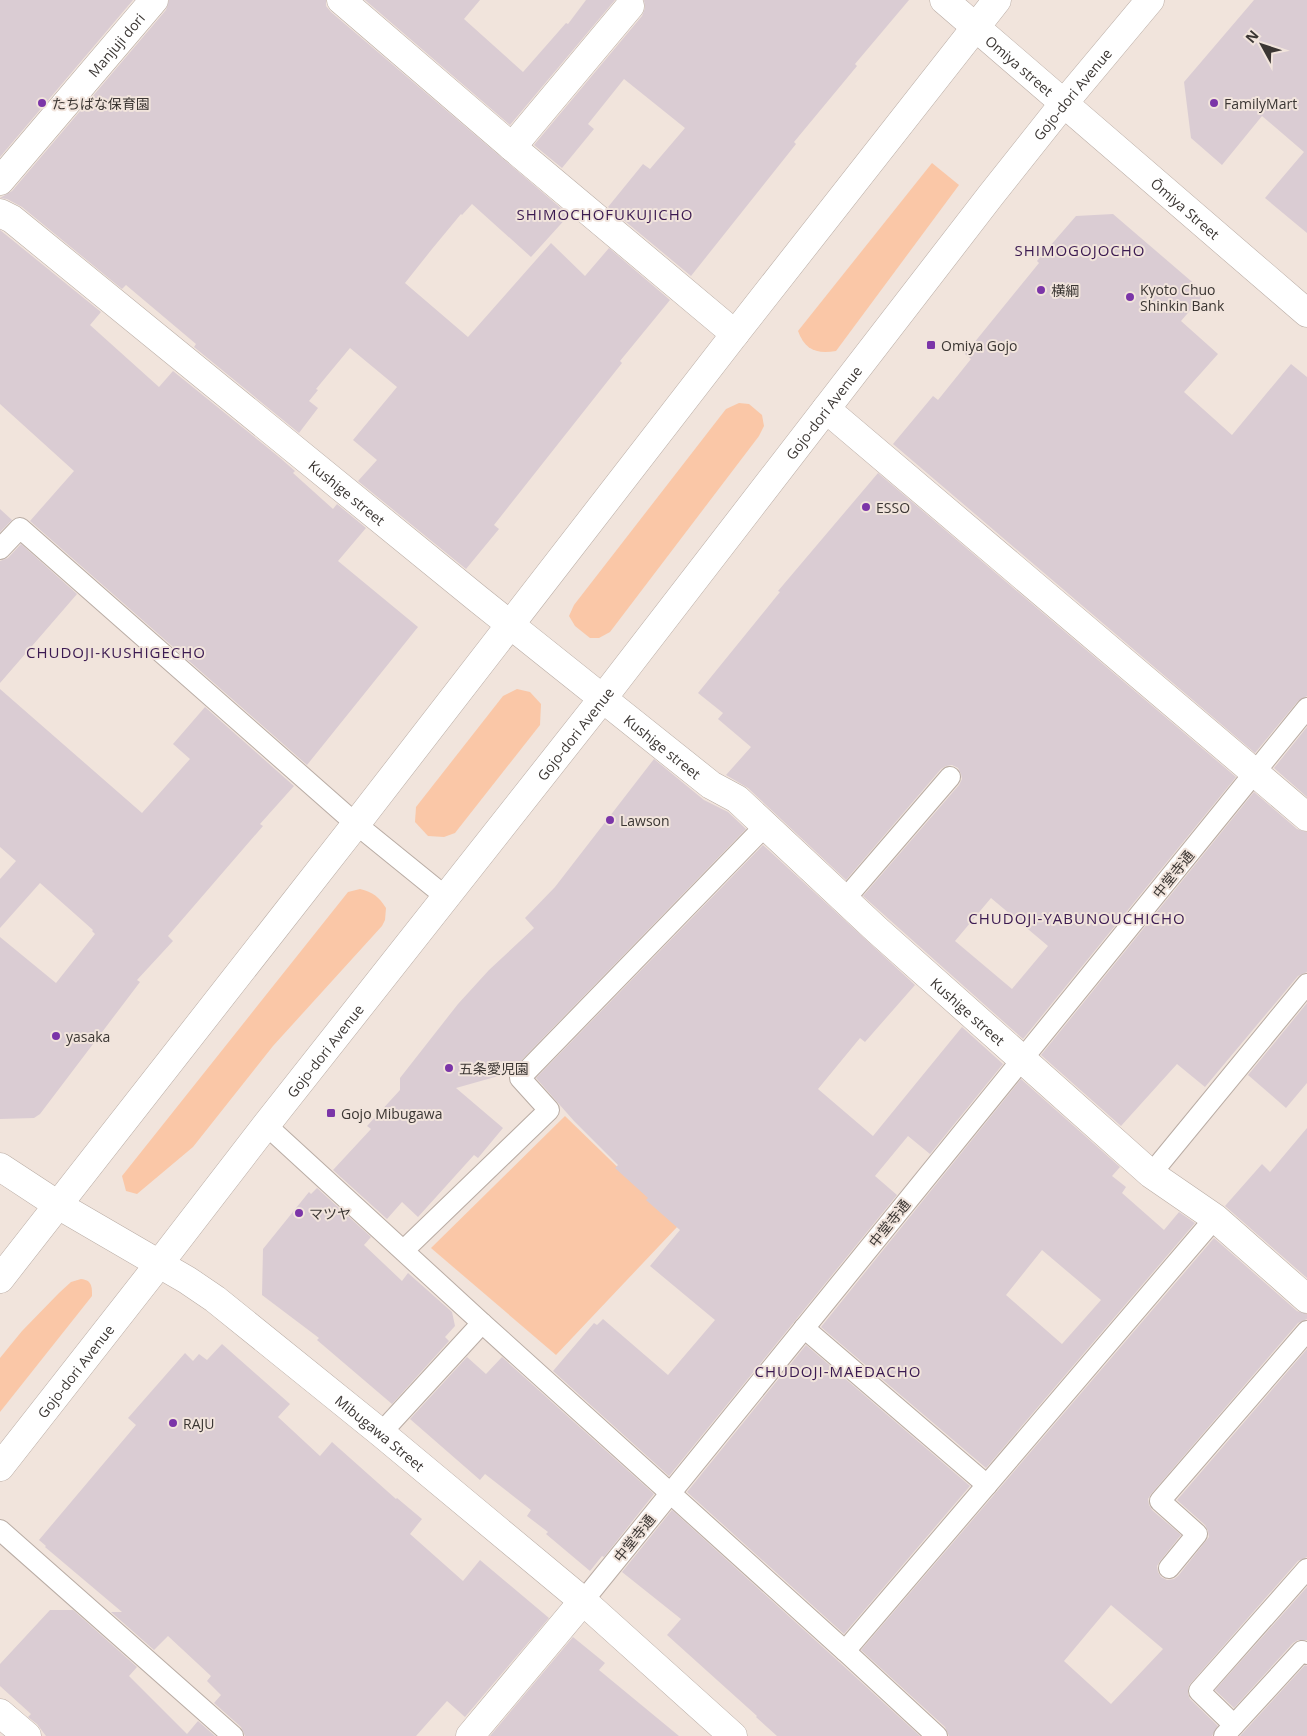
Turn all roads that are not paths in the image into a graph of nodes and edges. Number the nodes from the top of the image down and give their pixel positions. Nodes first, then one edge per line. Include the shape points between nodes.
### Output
1 (154, 0) edge
2 (341, 0) edge
3 (944, 0) edge
4 (997, 0) edge
5 (1150, 0) edge
6 (630, 6) dead end
7 (975, 26) junction
8 (1064, 103) junction
9 (512, 147) junction
10 (0, 181) edge
11 (0, 213) edge
12 (1307, 313) edge
13 (735, 334) junction
14 (826, 409) junction
15 (0, 549) edge
16 (510, 624) junction
17 (603, 698) junction
18 (1307, 708) edge
19 (1255, 773) junction
20 (950, 777) dead end
21 (1307, 817) edge
22 (356, 824) junction
23 (766, 825) junction
24 (446, 897) junction
25 (845, 899) junction
26 (1307, 984) edge
27 (1022, 1060) junction
28 (266, 1125) junction
29 (0, 1167) edge
30 (1151, 1174) junction
31 (58, 1205) junction
32 (1215, 1218) junction
33 (404, 1250) junction
34 (159, 1264) junction
35 (0, 1279) edge
36 (1306, 1295) edge
37 (482, 1323) junction
38 (804, 1328) junction
39 (1307, 1331) edge
40 (380, 1433) junction
41 (0, 1467) edge
42 (987, 1485) junction
43 (670, 1493) junction
44 (0, 1530) edge
45 (1169, 1568) dead end
46 (1307, 1569) edge
47 (583, 1601) junction
48 (845, 1651) junction
49 (1307, 1654) edge
50 (0, 1712) edge
51 (1229, 1731) edge
52 (27, 1736) edge
53 (233, 1736) edge
54 (470, 1736) edge
55 (733, 1736) edge
56 (937, 1736) edge

1 - 10 main road, Manjuji dori
2 - 9 main road
3 - 7 main road, Omiya street
4 - 7 main road
5 - 8 main road, Gojo-dori Avenue
6 - 9 main road
7 - 8 main road, Omiya street
7 - 13 main road
8 - 12 main road, Ōmiya Street
8 - 14 main road, Gojo-dori Avenue
9 - 13 main road
11 - 16 main road, Kushige street via 12,219
13 - 16 main road
14 - 17 main road, Gojo-dori Avenue
14 - 19 main road
15 - 22 lane via 20,528
16 - 17 main road, Kushige street
16 - 22 main road
17 - 23 main road, Kushige street via 711,785 737,799
17 - 24 main road, Gojo-dori Avenue
18 - 19 lane, 中堂寺通
19 - 21 main road
19 - 27 lane, 中堂寺通
20 - 25 lane
22 - 24 lane
22 - 31 main road
23 - 25 main road, Kushige street
23 - 33 lane via 520,1078 549,1110
24 - 28 main road, Gojo-dori Avenue
25 - 27 main road, Kushige street
26 - 30 lane
27 - 30 main road, Kushige street
27 - 38 lane, 中堂寺通
28 - 33 lane
28 - 34 main road, Gojo-dori Avenue
29 - 31 main road, Mibugawa Street
30 - 32 main road, Kushige street
31 - 34 main road, Mibugawa Street
31 - 35 main road
32 - 36 main road, Kushige street
32 - 42 lane
33 - 37 lane
34 - 40 main road, Mibugawa Street via 214,1300
34 - 41 main road, Gojo-dori Avenue
37 - 40 lane
37 - 43 lane
38 - 42 lane
38 - 43 lane, 中堂寺通
39 - 45 lane via 1160,1501 1197,1534
40 - 47 main road, Mibugawa Street
42 - 48 lane
43 - 47 lane, 中堂寺通
43 - 48 lane
44 - 53 lane
46 - 51 lane via 1199,1691
47 - 54 main road, 中堂寺通
47 - 55 main road, Mibugawa Street
48 - 56 lane
49 - 51 lane via 1302,1650
50 - 52 main road

